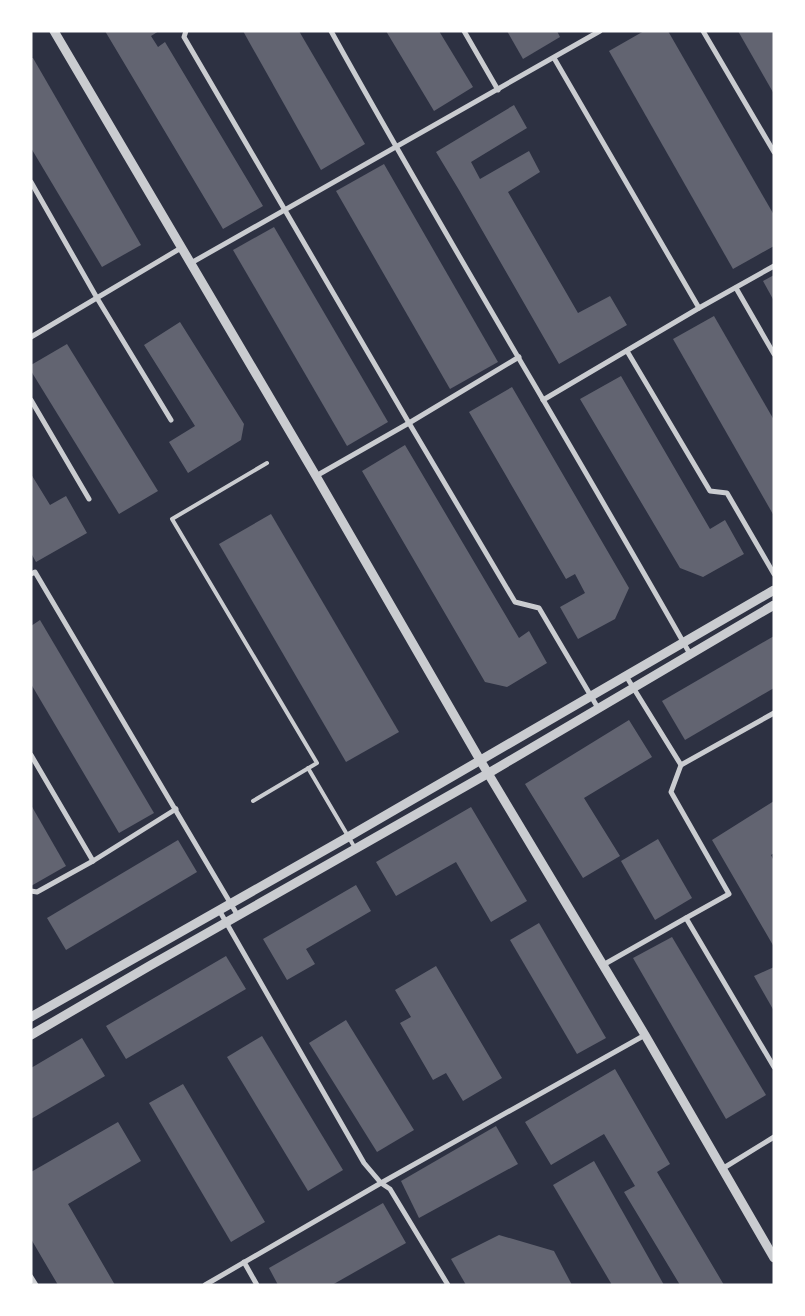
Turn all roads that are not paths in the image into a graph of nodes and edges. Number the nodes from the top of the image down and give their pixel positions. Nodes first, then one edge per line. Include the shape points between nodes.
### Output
1 (54, 31) edge
2 (186, 31) edge
3 (331, 31) edge
4 (464, 31) edge
5 (600, 31) edge
6 (703, 31) edge
7 (591, 34) edge
8 (554, 58) junction
9 (498, 90) junction
10 (395, 147) junction
11 (774, 152) edge
12 (31, 182) edge
13 (285, 210) junction
14 (181, 248) junction
15 (191, 263) junction
16 (774, 266) edge
17 (736, 288) junction
18 (97, 298) junction
19 (699, 308) junction
20 (31, 337) edge
21 (627, 351) junction
22 (774, 354) edge
23 (519, 357) junction
24 (31, 400) edge
25 (543, 400) junction
26 (171, 420) dead end
27 (409, 423) junction
28 (267, 463) dead end
29 (316, 476) junction
30 (89, 499) dead end
31 (31, 574) edge
32 (774, 574) edge
33 (774, 590) edge
34 (774, 605) edge
35 (684, 643) junction
36 (690, 654) junction
37 (626, 676) junction
38 (633, 687) junction
39 (592, 697) junction
40 (598, 708) junction
41 (774, 713) edge
42 (31, 755) edge
43 (480, 760) junction
44 (681, 765) junction
45 (308, 768) junction
46 (488, 774) junction
47 (253, 801) dead end
48 (176, 810) junction
49 (348, 837) junction
50 (356, 850) junction
51 (93, 861) junction
52 (31, 891) edge
53 (230, 904) junction
54 (219, 910) junction
55 (238, 916) junction
56 (686, 918) junction
57 (226, 923) junction
58 (603, 965) junction
59 (31, 1017) edge
60 (31, 1035) edge
61 (644, 1035) junction
62 (774, 1067) edge
63 (774, 1137) edge
64 (722, 1169) junction
65 (381, 1183) junction
66 (774, 1258) edge
67 (244, 1262) junction
68 (31, 1277) edge
69 (36, 1285) edge
70 (204, 1285) edge
71 (257, 1285) edge
72 (448, 1285) edge

1 - 14 street
2 - 13 street via 184,37
3 - 10 street
4 - 9 street
5 - 7 street
6 - 11 street
7 - 8 street
8 - 9 street
8 - 19 street
9 - 10 street
10 - 13 street
10 - 23 street
12 - 18 street
13 - 15 street
13 - 27 street
14 - 15 street
14 - 18 street
15 - 29 street
16 - 17 street
17 - 19 street
17 - 22 street
18 - 20 street
18 - 26 street
19 - 21 street
21 - 25 street
21 - 32 street via 710,491 727,493
23 - 25 street
23 - 27 street
24 - 30 street
25 - 35 street
27 - 29 street
27 - 39 street via 515,602 539,608
28 - 45 lane via 172,519 317,763
29 - 43 street
31 - 48 street via 35,572
33 - 35 street
34 - 36 street
35 - 36 street
35 - 37 street
36 - 38 street
37 - 38 street
37 - 39 street
38 - 40 street
38 - 44 street
39 - 40 street
39 - 43 street
40 - 46 street
41 - 44 street
42 - 51 street
43 - 46 street
43 - 49 street
44 - 56 street via 670,792 729,894
45 - 47 lane
45 - 49 lane
46 - 50 street
46 - 58 street
48 - 51 street
48 - 53 street
49 - 50 lane
49 - 53 street
50 - 55 street
51 - 52 street via 37,892
53 - 54 street
53 - 55 street
54 - 57 street
54 - 59 street
55 - 57 street
56 - 58 street
56 - 62 street
57 - 60 street
57 - 65 street via 364,1162
58 - 61 street
61 - 64 street
61 - 65 street
63 - 64 street
64 - 66 street
65 - 67 street
65 - 72 street via 390,1189
67 - 70 street
67 - 71 street
68 - 69 street

